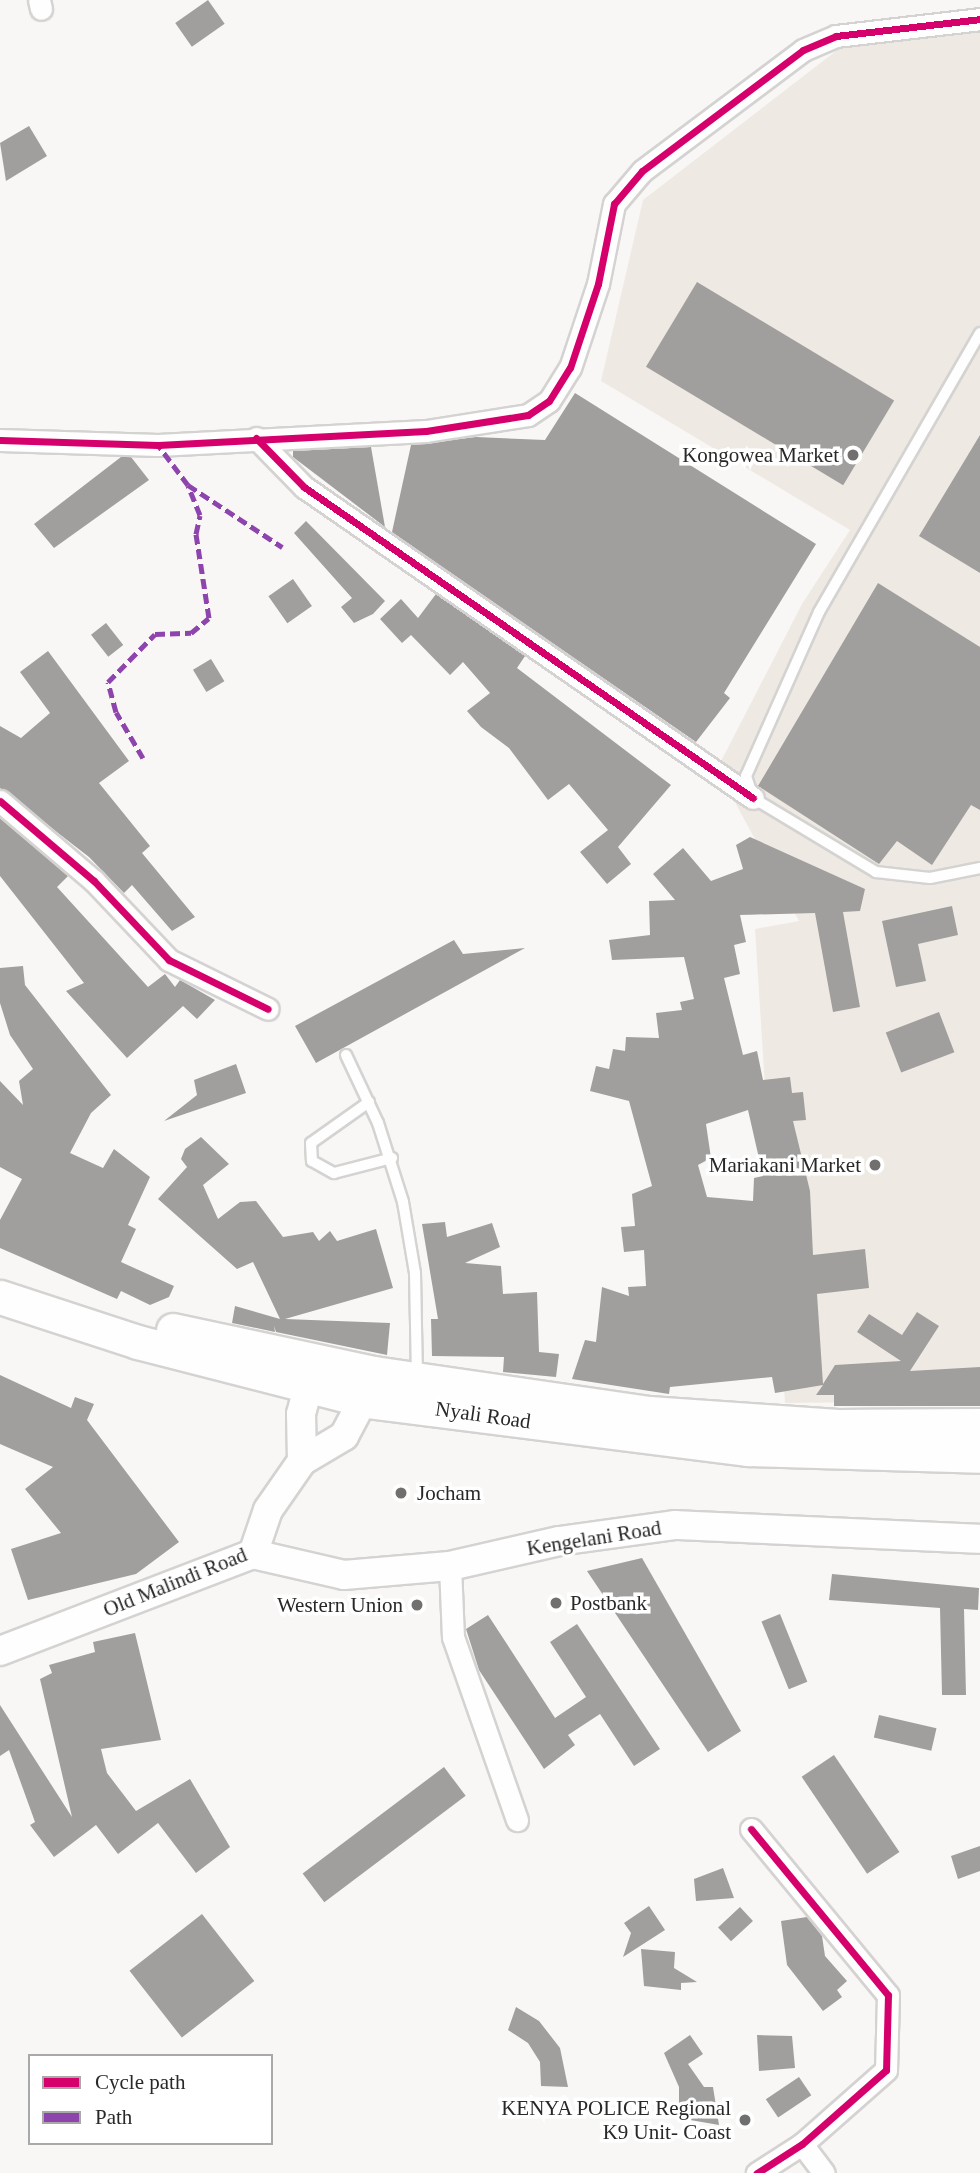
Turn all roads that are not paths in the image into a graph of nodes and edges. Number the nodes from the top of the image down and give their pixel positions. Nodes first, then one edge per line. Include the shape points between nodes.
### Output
1 (980, 19) edge
2 (980, 333) edge
3 (256, 438) junction
4 (0, 440) edge
5 (753, 799) junction
6 (0, 801) edge
7 (980, 868) edge
8 (268, 1009) dead end
9 (346, 1055) dead end
10 (369, 1102) junction
11 (392, 1158) junction
12 (0, 1278) edge
13 (0, 1297) edge
14 (310, 1375) junction
15 (417, 1378) junction
16 (371, 1387) junction
17 (980, 1425) edge
18 (980, 1456) edge
19 (302, 1461) junction
20 (980, 1539) edge
21 (253, 1554) junction
22 (450, 1566) junction
23 (0, 1651) edge
24 (517, 1820) dead end
25 (751, 1829) dead end
26 (802, 2144) junction
27 (757, 2173) edge
28 (824, 2173) edge

1 - 3 street via 836,36 803,50 642,171 614,204 598,284 569,368 549,401 528,415 426,430
2 - 5 lane via 820,612 746,776
3 - 4 street via 158,445
3 - 5 street via 315,495
5 - 7 lane via 876,872 930,878
6 - 8 street via 94,881 169,960
9 - 10 lane
10 - 11 lane
10 - 11 lane via 311,1143 312,1161 334,1173
11 - 15 lane via 415,1273
12 - 14 highway, Nyali Road
13 - 14 highway, Nyali Road
14 - 16 highway, Nyali Road
14 - 19 main road
15 - 16 highway, Nyali Road
15 - 17 highway, Nyali Road via 649,1413 838,1426
16 - 18 highway, Nyali Road via 748,1449
16 - 19 main road, Old Malindi Road via 335,1444
19 - 21 main road, Old Malindi Road via 268,1510
20 - 22 main road, Kengelani Road via 676,1525 559,1541
21 - 22 main road, Kengelani Road via 344,1575
21 - 23 main road, Old Malindi Road
22 - 24 street via 453,1637
25 - 26 street via 888,1994 886,2070
26 - 27 street
26 - 28 street

